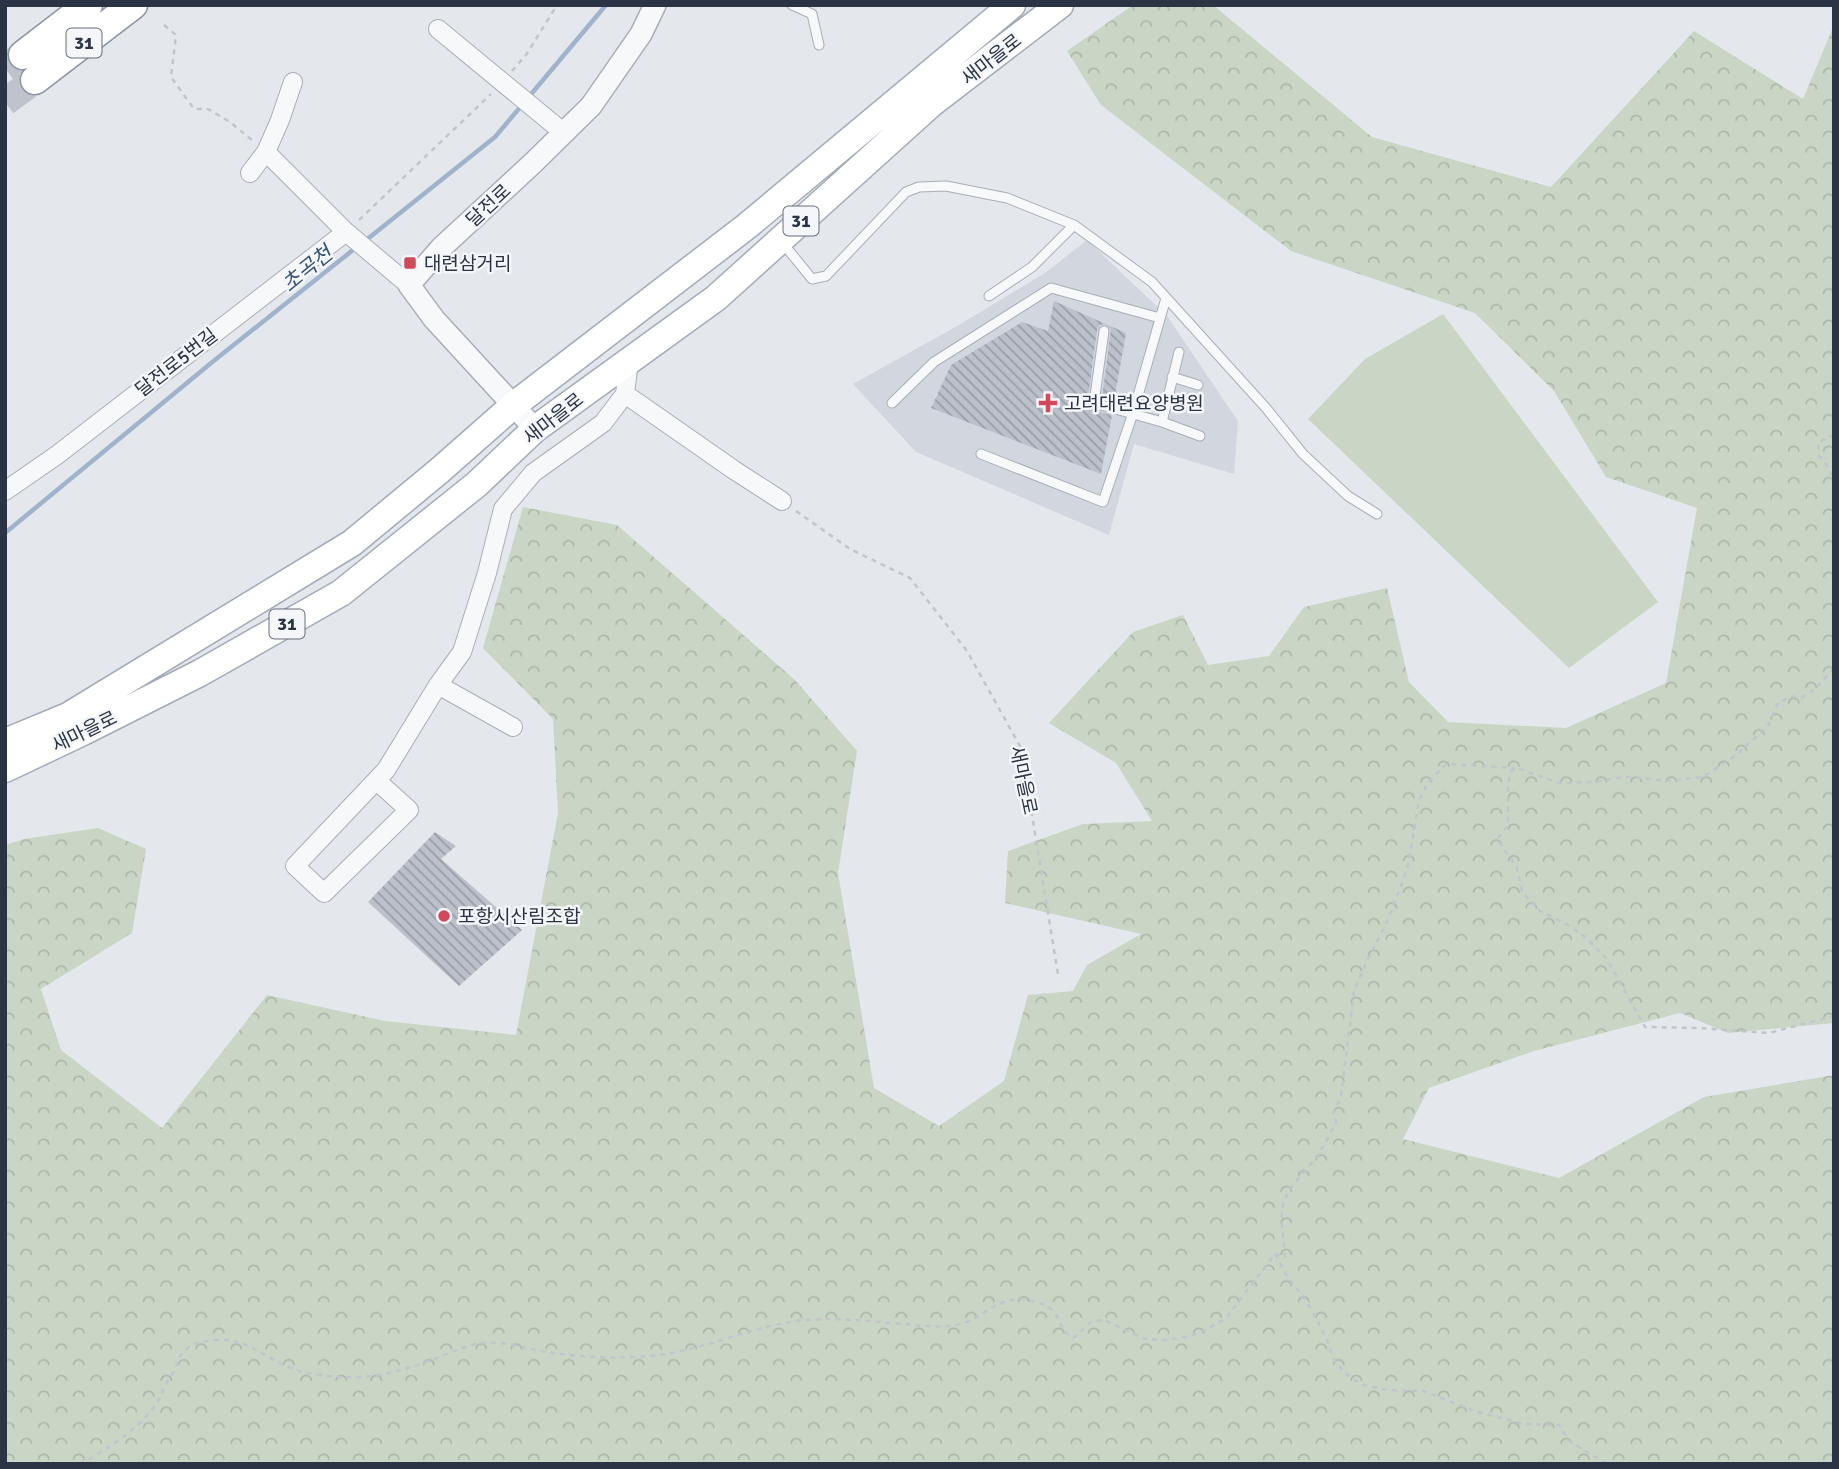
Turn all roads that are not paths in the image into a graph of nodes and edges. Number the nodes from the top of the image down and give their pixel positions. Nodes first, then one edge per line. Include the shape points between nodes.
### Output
1 (88, 5) edge
2 (133, 5) edge
3 (655, 5) edge
4 (792, 5) edge
5 (1012, 5) edge
6 (1060, 5) edge
7 (438, 29) dead end
8 (819, 45) dead end
9 (293, 82) dead end
10 (560, 130) junction
11 (266, 152) junction
12 (250, 173) dead end
13 (1074, 225) junction
14 (350, 234) junction
15 (780, 240) junction
16 (409, 285) junction
17 (989, 296) dead end
18 (1166, 298) junction
19 (1160, 318) junction
20 (1104, 331) dead end
21 (1179, 352) dead end
22 (628, 361) junction
23 (1172, 377) junction
24 (1198, 386) dead end
25 (625, 394) junction
26 (892, 403) dead end
27 (514, 405) junction
28 (1133, 413) junction
29 (1162, 422) junction
30 (535, 429) junction
31 (1200, 436) dead end
32 (981, 454) dead end
33 (5, 491) edge
34 (782, 501) road end
35 (1377, 514) dead end
36 (438, 685) junction
37 (513, 727) dead end
38 (5, 742) edge
39 (5, 769) edge
40 (377, 781) junction

1 - 2 highway, 31 via 29,67
3 - 10 street, 달전로 via 642,34 591,106
4 - 8 lane via 812,14
5 - 27 main road, 새마을로 / 31 via 747,226
6 - 15 main road, 새마을로 / 31 via 931,104
7 - 10 street
9 - 11 street
10 - 16 street, 달전로
11 - 12 street
11 - 14 street
13 - 15 lane via 1007,198 946,186 919,187 906,192 826,276 812,279
13 - 17 lane via 1032,267
13 - 18 lane via 1152,282
14 - 16 street
14 - 33 street, 달전로5번길
15 - 22 main road, 새마을로 / 31 via 716,298
16 - 27 street via 434,319
18 - 19 lane
18 - 35 lane via 1303,454 1348,496
19 - 26 lane via 1051,288 934,362
19 - 28 lane
20 - 28 lane via 1094,403
21 - 23 lane
22 - 25 street
22 - 30 main road, 새마을로 / 31
23 - 24 lane
23 - 29 lane
25 - 34 street
25 - 36 street via 603,423 533,473 503,509 462,652
27 - 30 street
27 - 38 main road, 새마을로 / 31 via 352,543 68,716
28 - 29 lane
28 - 32 lane via 1102,502
29 - 31 lane
30 - 39 main road, 새마을로 / 31 via 477,484 341,593 200,673
36 - 37 street
36 - 40 street
40 - 40 street via 295,866 324,893 409,810

